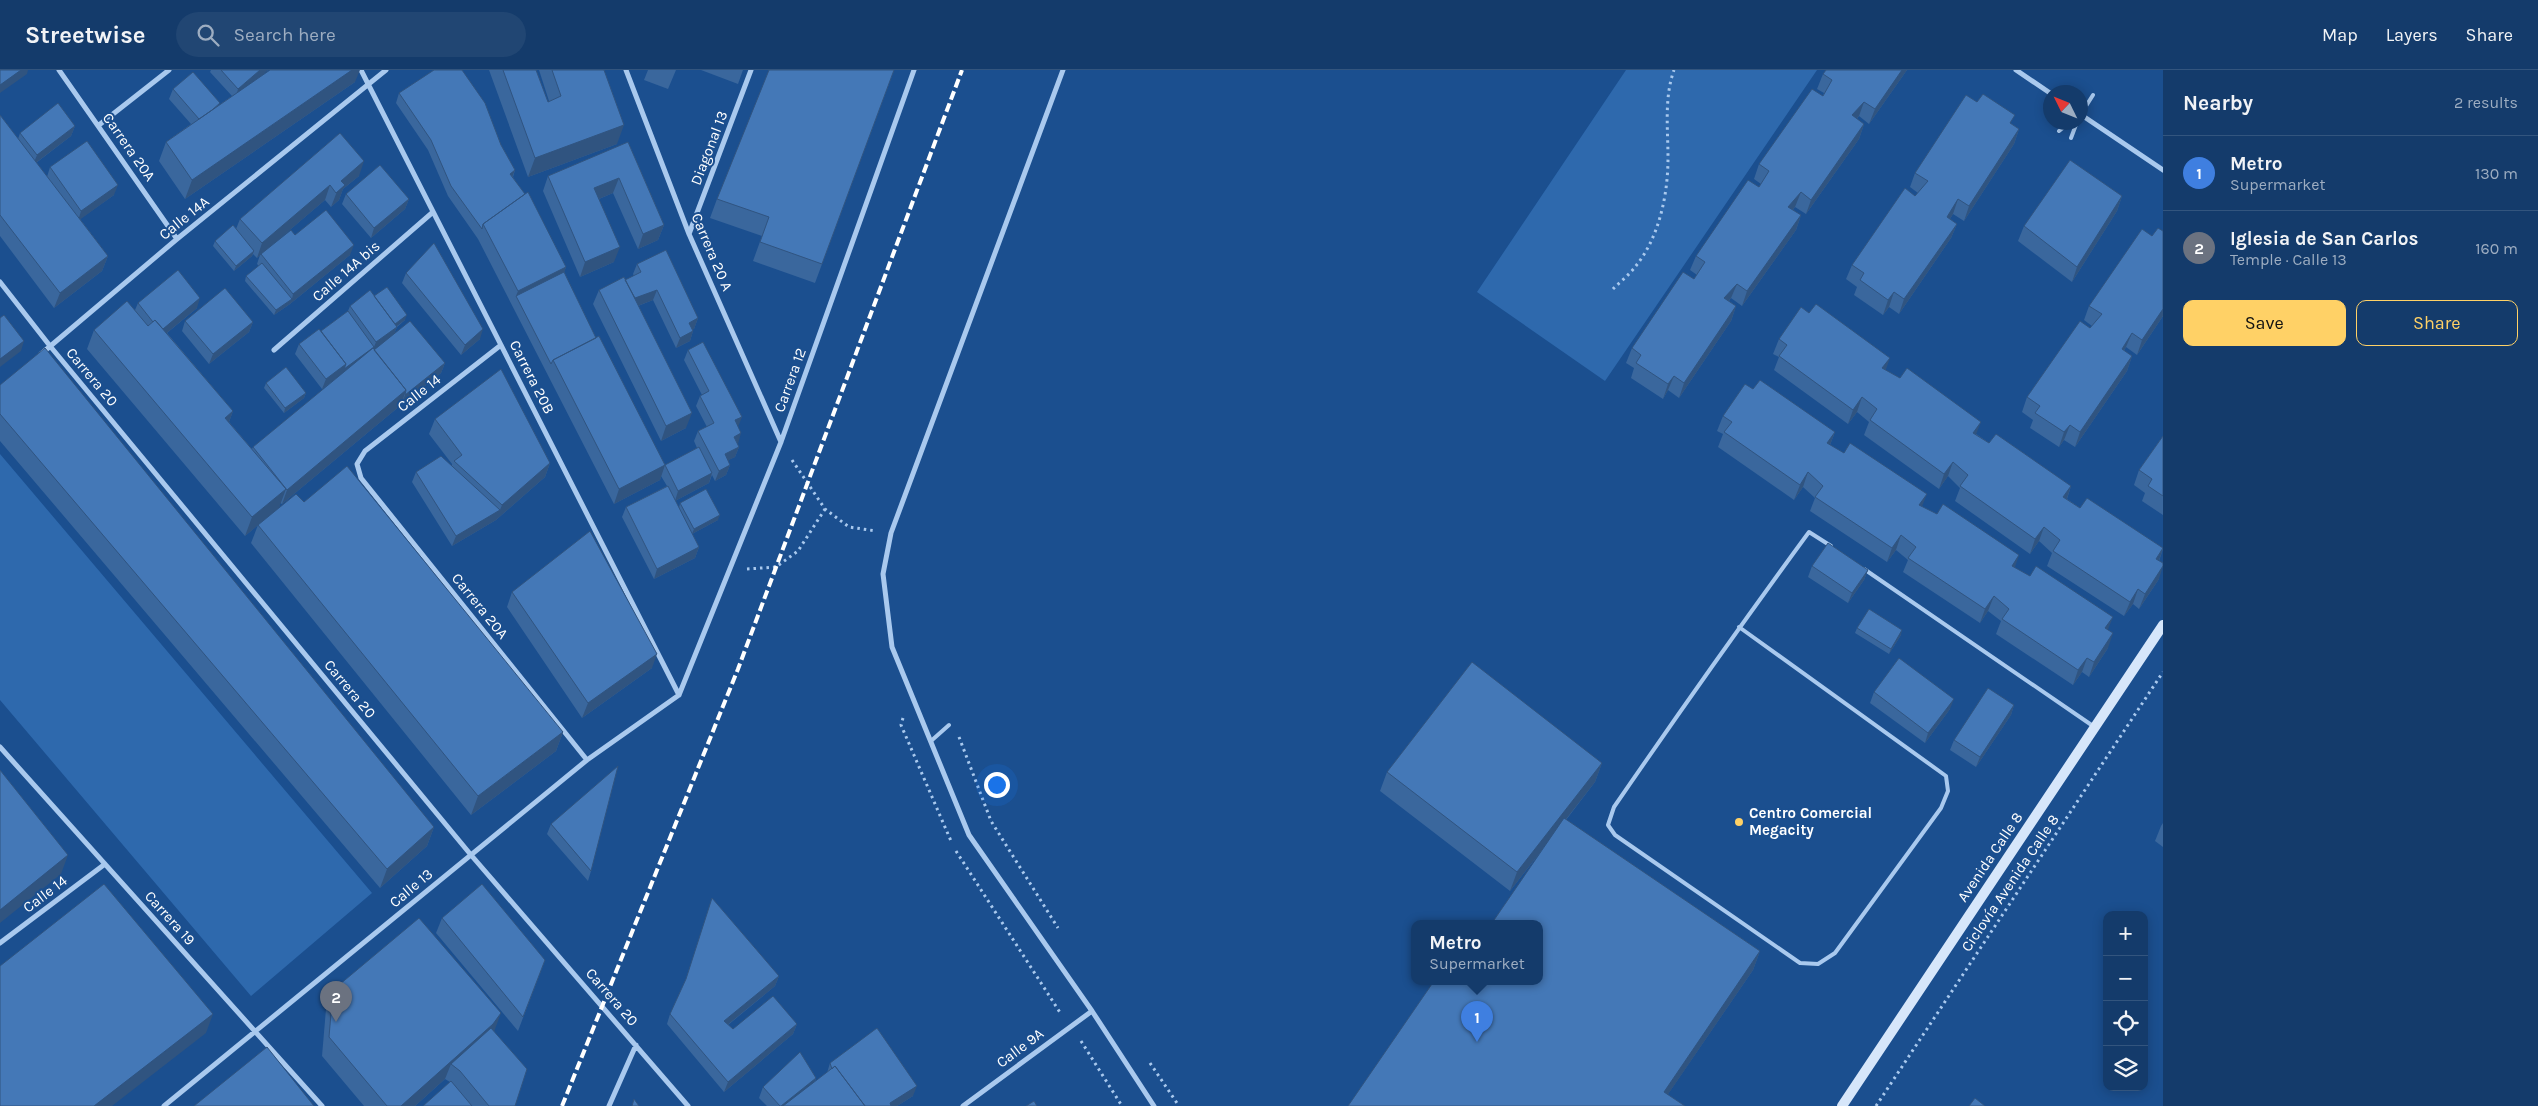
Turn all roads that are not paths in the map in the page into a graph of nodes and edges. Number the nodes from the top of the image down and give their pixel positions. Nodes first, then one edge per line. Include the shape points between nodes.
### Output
1 (59, 70) edge
2 (169, 70) edge
3 (362, 70) edge
4 (386, 70) edge
5 (626, 70) edge
6 (751, 70) edge
7 (914, 70) edge
8 (1063, 70) edge
9 (2016, 70) edge
10 (368, 84) junction
11 (2043, 89) edge
12 (2093, 95) dead end
13 (2088, 103) edge
14 (2088, 119) edge
15 (99, 125) junction
16 (2074, 130) edge
17 (2070, 138) dead end
18 (2163, 170) edge
19 (433, 212) junction
20 (689, 234) junction
21 (177, 239) junction
22 (0, 282) edge
23 (501, 345) junction
24 (50, 346) junction
25 (274, 350) dead end
26 (36, 358) edge
27 (781, 442) junction
28 (357, 464) joint
29 (1834, 548) edge
30 (1858, 565) edge
31 (2163, 625) edge
32 (1739, 627) junction
33 (680, 695) junction
34 (949, 725) dead end
35 (2095, 727) junction
36 (932, 741) junction
37 (0, 747) edge
38 (587, 760) junction
39 (471, 855) junction
40 (105, 864) junction
41 (0, 943) edge
42 (1092, 1011) junction
43 (257, 1032) junction
44 (636, 1045) junction
45 (164, 1106) edge
46 (322, 1106) edge
47 (609, 1106) edge
48 (688, 1106) edge
49 (963, 1106) edge
50 (1154, 1106) edge
51 (1842, 1106) edge

1 - 15 street, Carrera 20A
2 - 15 street
3 - 10 street, Carrera 20B
4 - 10 street, Calle 14A
5 - 20 street, Carrera 20 A
6 - 20 street, Diagonal 13
7 - 27 street, Carrera 12
8 - 36 street via 891,533 883,574 892,647
9 - 11 street
10 - 19 street, Carrera 20B
10 - 21 street, Calle 14A
12 - 13 lane
14 - 18 street
15 - 21 street, Carrera 20A
16 - 17 lane
19 - 23 street, Carrera 20B
19 - 25 street, Calle 14A bis
20 - 27 street, Carrera 20 A
21 - 24 street, Calle 14A
22 - 24 street, Carrera 20
23 - 28 street, Calle 14 via 365,451
23 - 33 street, Carrera 20B
24 - 26 street, Calle 14A
24 - 39 street, Carrera 20
27 - 33 street, Carrera 12
28 - 38 street, Carrera 20A via 361,478
29 - 32 lane via 1810,532
30 - 35 lane
31 - 35 main road, Avenida Calle 8
32 - 32 lane via 1614,807 1608,825 1615,835 1800,963 1818,964 1835,953 1941,808 1948,791 1946,776
33 - 38 street, Calle 13
34 - 36 lane
35 - 51 main road, Avenida Calle 8
36 - 42 street via 968,835
37 - 40 street, Carrera 19
38 - 39 street, Calle 13
39 - 43 street, Calle 13
39 - 44 street, Carrera 20
40 - 41 street, Calle 14
40 - 43 street, Carrera 19
42 - 49 street, Calle 9A
42 - 50 street
43 - 45 street, Calle 13
43 - 46 street, Carrera 19
44 - 47 street
44 - 48 street, Carrera 20

